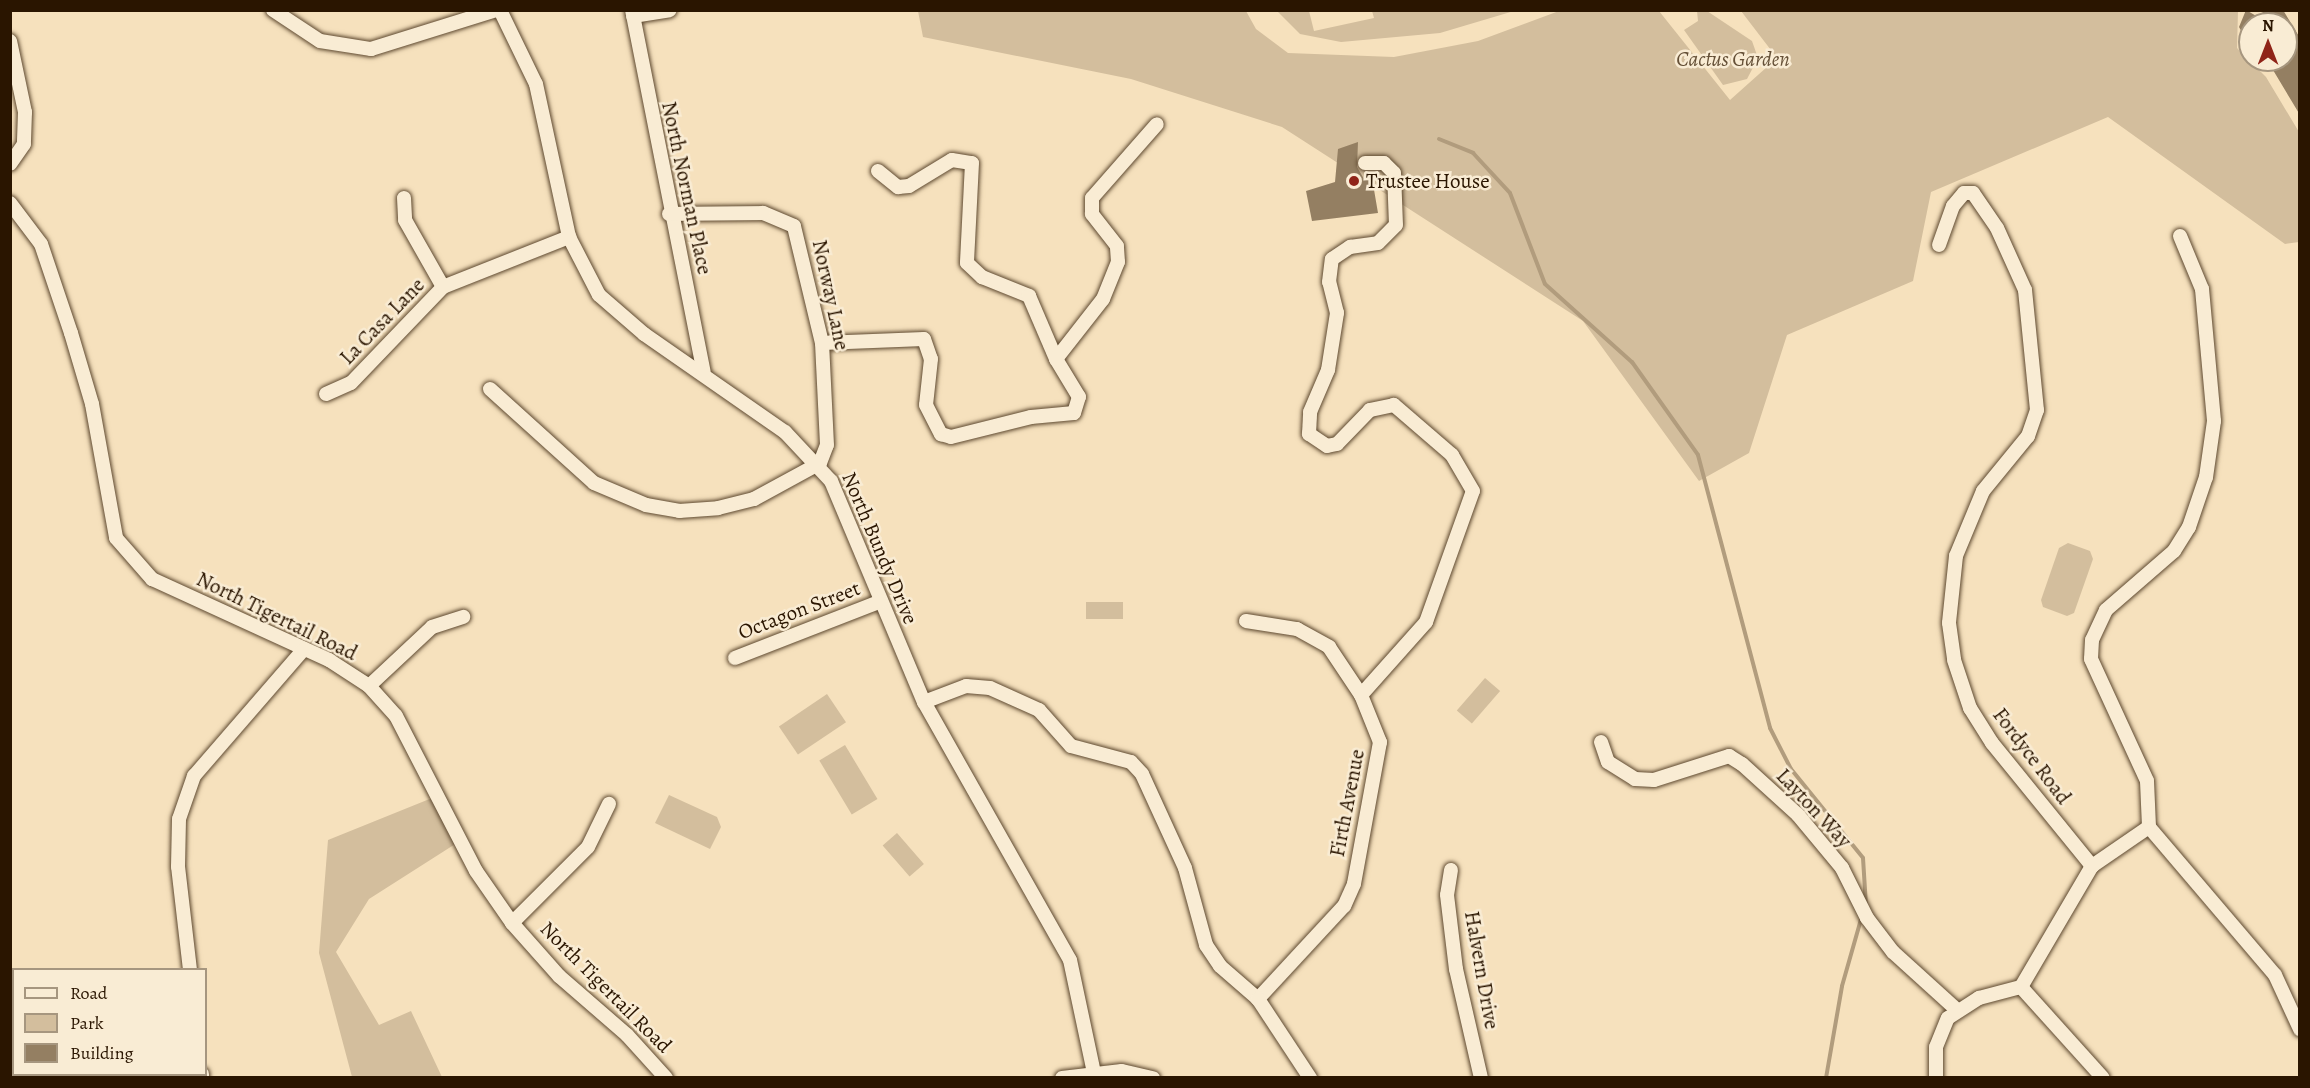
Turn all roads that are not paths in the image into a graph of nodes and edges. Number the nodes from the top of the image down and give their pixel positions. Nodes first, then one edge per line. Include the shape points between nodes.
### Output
1 (273, 10) edge
2 (498, 10) edge
3 (670, 10) edge
4 (633, 13) edge
5 (10, 41) edge
6 (1157, 124) dead end
7 (10, 164) edge
8 (1365, 164) dead end
9 (878, 171) dead end
10 (404, 198) dead end
11 (10, 203) edge
12 (669, 214) junction
13 (2180, 236) dead end
14 (569, 237) junction
15 (1939, 245) dead end
16 (443, 287) junction
17 (822, 343) junction
18 (1056, 359) junction
19 (704, 372) junction
20 (490, 388) dead end
21 (326, 394) dead end
22 (820, 463) junction
23 (879, 602) junction
24 (463, 617) dead end
25 (1246, 621) dead end
26 (304, 649) junction
27 (735, 658) dead end
28 (369, 686) junction
29 (1361, 695) junction
30 (924, 702) junction
31 (1601, 742) dead end
32 (609, 804) dead end
33 (2149, 827) junction
34 (2092, 866) junction
35 (1450, 870) dead end
36 (512, 923) junction
37 (190, 968) edge
38 (2021, 987) junction
39 (1258, 999) junction
40 (1957, 1010) junction
41 (2300, 1029) edge
42 (1095, 1076) edge
43 (666, 1077) edge
44 (1062, 1077) edge
45 (1153, 1077) edge
46 (1310, 1077) edge
47 (1481, 1077) edge
48 (1936, 1077) edge
49 (2103, 1077) edge

1 - 2 street via 320,41 371,49
2 - 14 street, North Bundy Drive via 536,84
3 - 4 street
4 - 12 street, North Norman Place
5 - 7 street via 25,112 24,144
6 - 18 street via 1092,198 1092,214 1117,246 1118,262 1103,299
8 - 29 street via 1384,163 1394,174 1396,225 1378,243 1350,247 1332,259 1328,270 1337,313 1328,370 1310,412 1309,434 1327,446 1336,444 1370,410 1394,405 1452,455 1473,491 1426,622
9 - 18 street via 898,186 909,186 952,160 972,163 967,263 982,277 1029,296
10 - 16 street via 405,220
11 - 26 street, North Tigertail Road via 40,244 71,333 92,404 116,538 152,579
12 - 17 street, Norway Lane via 764,213 794,226
12 - 19 street, North Norman Place
13 - 33 street via 2202,289 2214,421 2205,477 2198,506 2174,551 2106,610 2092,640 2096,681 2147,781
14 - 16 street, La Casa Lane
14 - 19 street, North Bundy Drive via 605,301
15 - 34 street, Fordyce Road via 1953,206 1964,194 1973,194 1997,228 2025,290 2037,410 2028,436 1983,491 1956,556 1949,612 1954,660 1970,708 1992,743
16 - 21 street, La Casa Lane via 351,383
17 - 18 street via 924,339 930,359 926,405 933,425 951,437 1031,417 1067,417 1078,406 1076,391
17 - 22 street, Norway Lane via 827,445
19 - 22 street, North Bundy Drive
20 - 22 street via 594,483 646,505 680,511 718,508 754,499
22 - 23 street, North Bundy Drive
23 - 27 street, Octagon Street
23 - 30 street, North Bundy Drive
24 - 28 street via 432,627
25 - 29 street, Firth Avenue via 1275,623 1321,640
26 - 28 street, North Tigertail Road
26 - 37 street via 194,776 179,838
28 - 36 street, North Tigertail Road via 396,716 476,871
29 - 39 street, Firth Avenue via 1375,722 1381,759 1365,808 1354,884 1330,924
30 - 39 street via 966,686 990,688 1039,710 1071,746 1131,762 1142,774 1185,868 1206,945 1220,966
30 - 42 street, North Bundy Drive via 1070,960
31 - 40 street, Layton Way via 1608,762 1635,779 1654,780 1729,756 1742,764 1798,815 1842,867 1867,918 1893,952
32 - 36 street via 588,847
33 - 34 street
33 - 41 street via 2275,975
34 - 38 street
35 - 47 street, Halvern Drive via 1448,895 1456,969
36 - 43 street, North Tigertail Road via 559,976 627,1035
38 - 40 street
38 - 49 street
39 - 46 street
40 - 48 street via 1940,1030
42 - 44 street
42 - 45 street via 1122,1071

